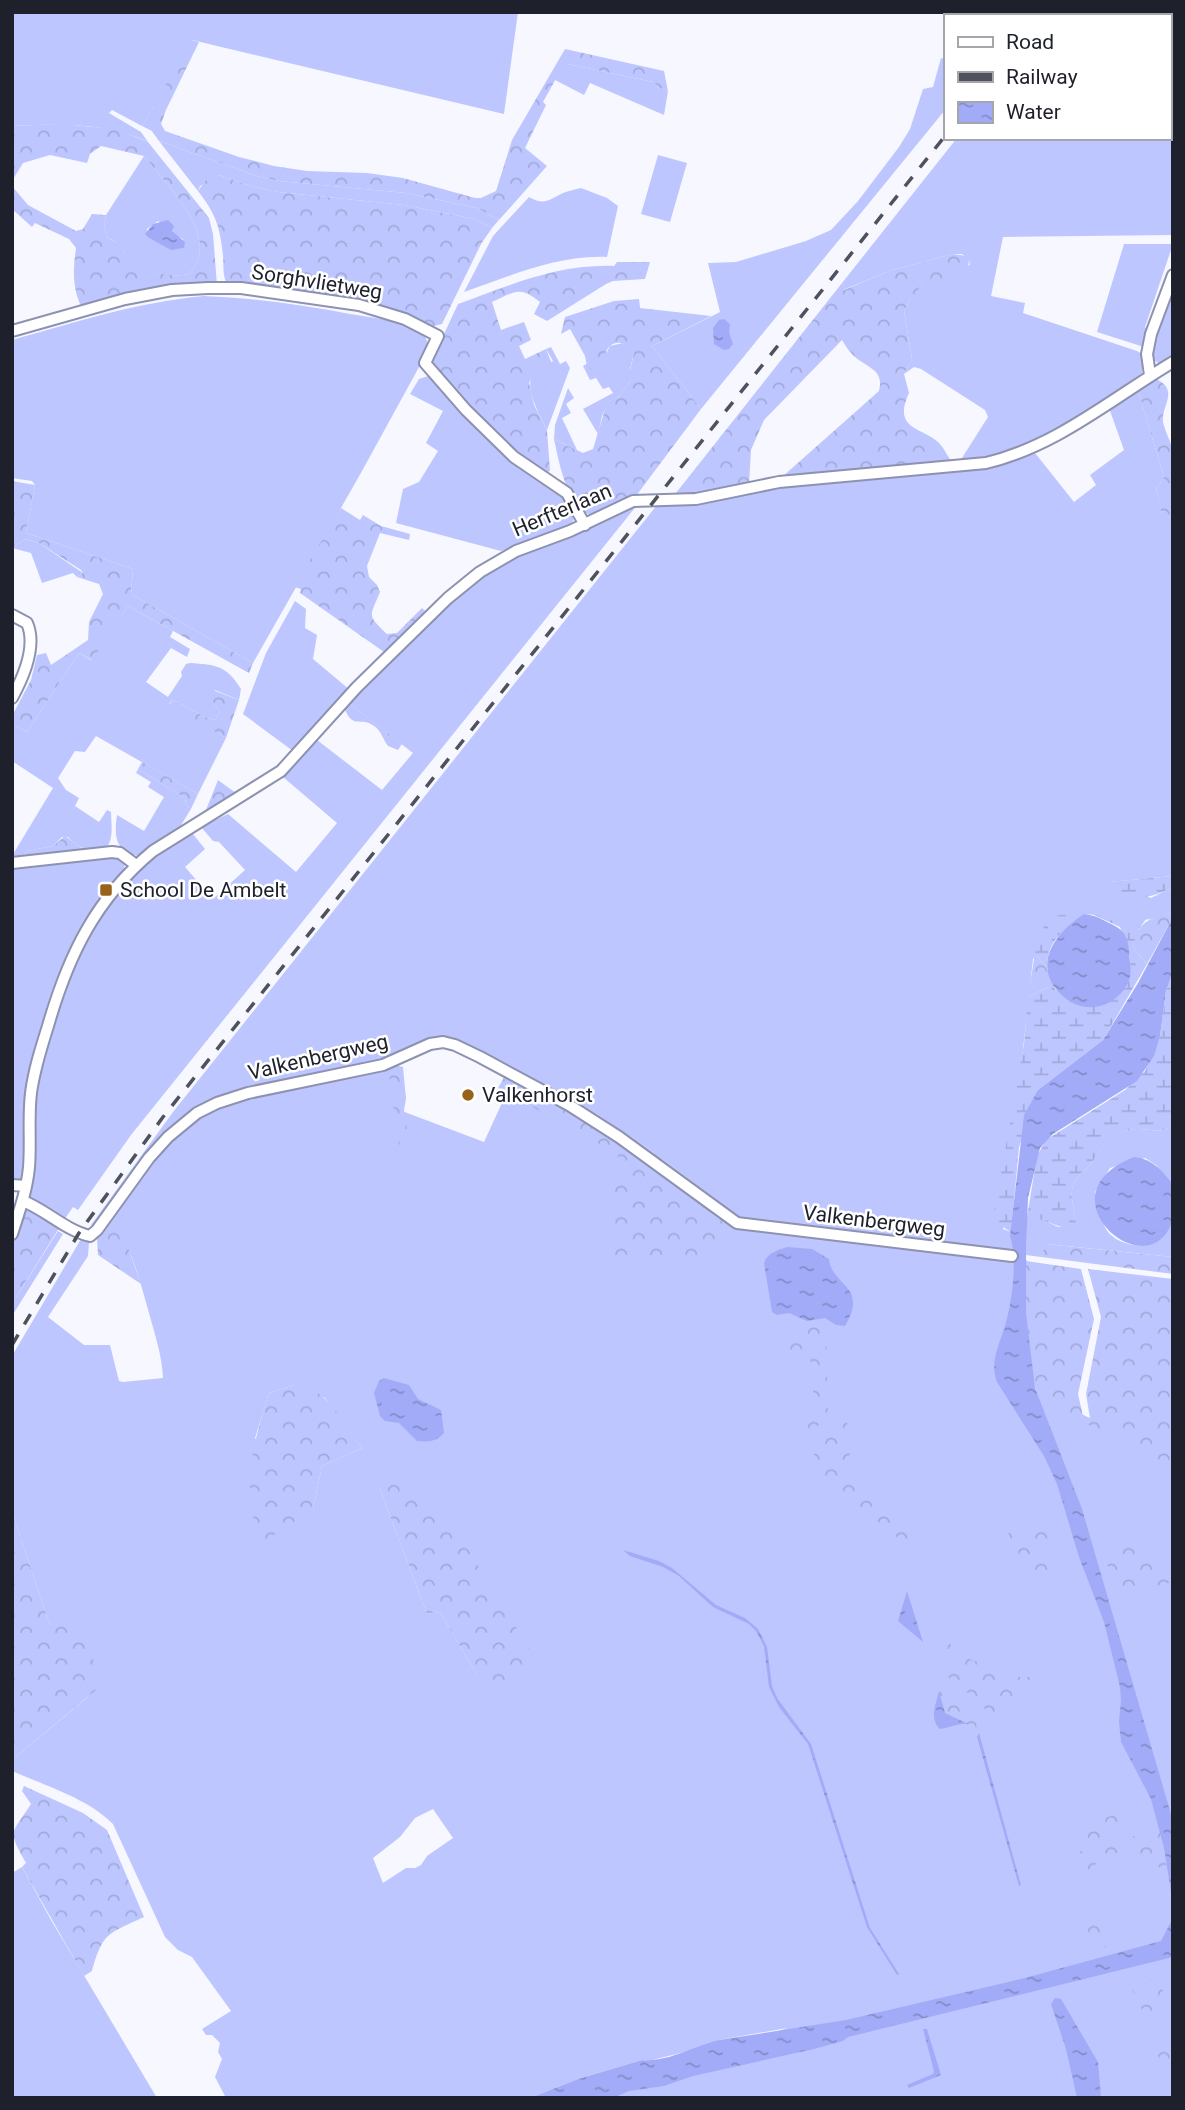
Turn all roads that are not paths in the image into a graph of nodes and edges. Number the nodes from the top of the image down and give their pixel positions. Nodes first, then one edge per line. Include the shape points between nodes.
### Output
1 (1173, 275) edge
2 (12, 331) edge
3 (1173, 362) edge
4 (1150, 375) junction
5 (585, 525) junction
6 (12, 615) edge
7 (12, 698) edge
8 (12, 863) edge
9 (136, 865) junction
10 (12, 1185) edge
11 (26, 1186) junction
12 (23, 1201) junction
13 (12, 1234) edge
14 (1012, 1256) dead end

1 - 4 street via 1151,334 1147,354
2 - 5 street, Sorghvlietweg via 125,299 190,288 241,288 385,312 438,336 425,363 514,457 567,493
3 - 4 street, Herfterlaan
4 - 5 street, Herfterlaan via 1068,430 1007,458 779,482 696,499 639,500
5 - 9 street, Herfterlaan via 516,551 480,572 357,687 281,771
6 - 7 street via 27,623 31,642
8 - 9 street via 112,852
9 - 11 street, Herfterlaan via 87,926 58,990 35,1072
10 - 11 street
11 - 12 street, Herfterlaan
12 - 13 street, Herfterlaan
12 - 14 street, Valkenbergweg via 90,1236 168,1137 197,1113 248,1093 383,1065 443,1042 580,1112 737,1223

